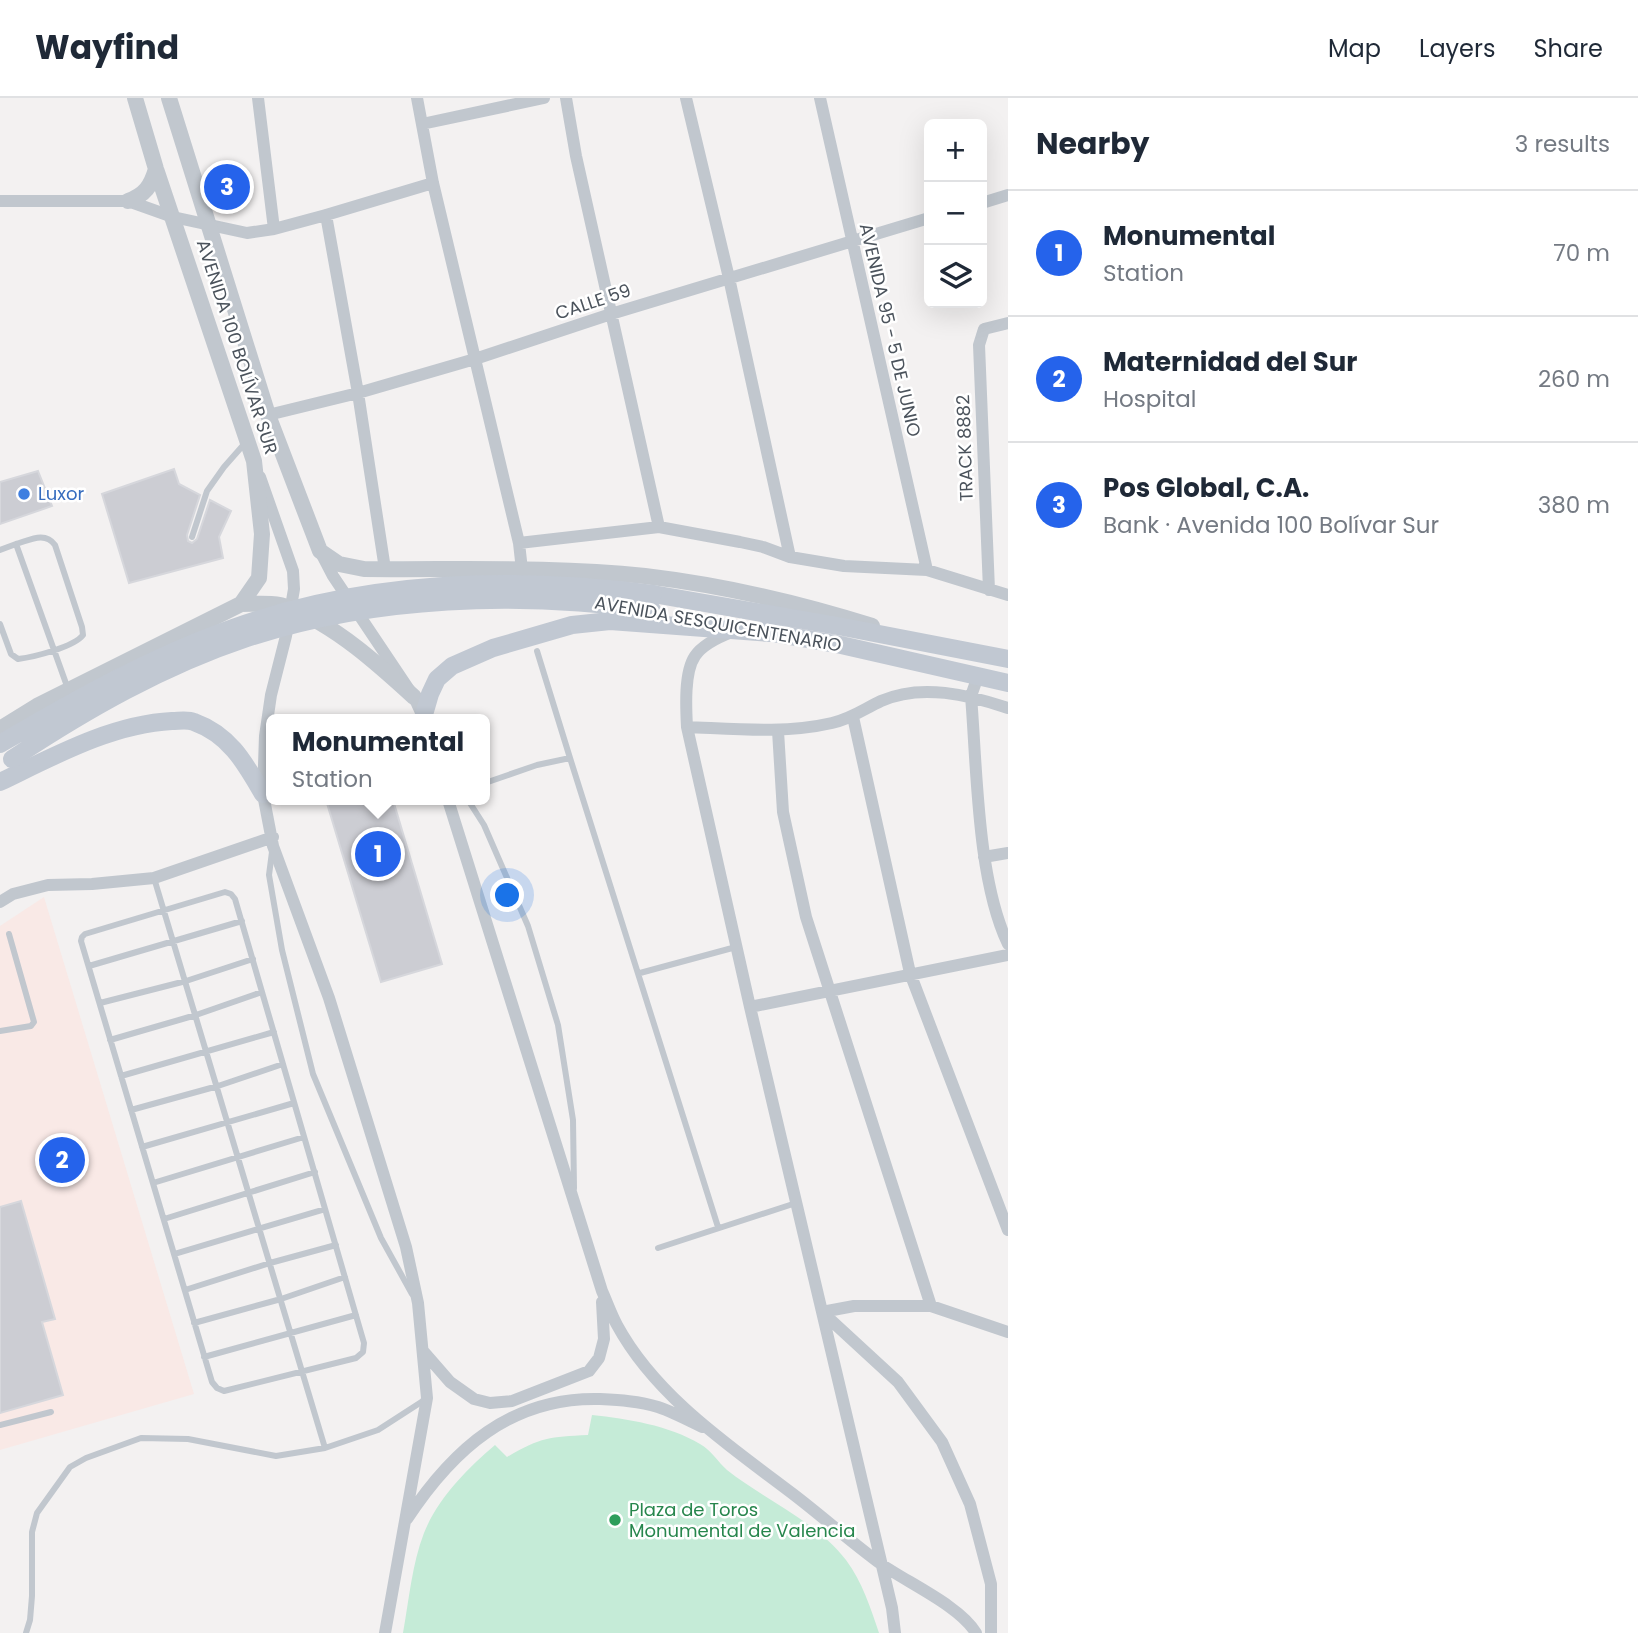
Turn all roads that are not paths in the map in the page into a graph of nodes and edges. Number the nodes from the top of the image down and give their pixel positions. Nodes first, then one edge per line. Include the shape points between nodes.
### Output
1 (135, 98) edge
2 (169, 98) edge
3 (258, 98) edge
4 (417, 98) edge
5 (544, 98) edge
6 (566, 98) edge
7 (687, 98) edge
8 (820, 98) edge
9 (422, 124) junction
10 (156, 169) junction
11 (433, 183) junction
12 (1008, 195) edge
13 (0, 201) edge
14 (128, 201) junction
15 (987, 201) edge
16 (326, 215) junction
17 (173, 217) junction
18 (924, 219) edge
19 (206, 225) junction
20 (274, 229) junction
21 (851, 241) junction
22 (729, 278) junction
23 (611, 314) junction
24 (1008, 323) edge
25 (475, 359) junction
26 (358, 393) junction
27 (268, 415) junction
28 (248, 441) junction
29 (254, 461) junction
30 (659, 527) junction
31 (192, 537) dead end
32 (519, 543) junction
33 (16, 544) junction
34 (0, 550) edge
35 (320, 551) junction
36 (790, 557) junction
37 (385, 569) junction
38 (522, 570) junction
39 (927, 570) junction
40 (989, 590) junction
41 (1008, 595) edge
42 (652, 602) junction
43 (242, 604) junction
44 (291, 608) junction
45 (0, 624) edge
46 (732, 631) junction
47 (770, 633) junction
48 (916, 640) junction
49 (54, 649) junction
50 (537, 651) dead end
51 (1008, 659) edge
52 (978, 676) junction
53 (1008, 683) edge
54 (68, 690) junction
55 (971, 696) junction
56 (414, 697) junction
57 (1008, 708) edge
58 (268, 714) edge
59 (421, 714) edge
60 (425, 714) edge
61 (853, 717) junction
62 (687, 727) junction
63 (0, 729) edge
64 (266, 729) edge
65 (778, 731) junction
66 (0, 744) edge
67 (570, 758) junction
68 (6, 764) edge
69 (490, 781) edge
70 (0, 782) edge
71 (263, 794) junction
72 (450, 805) edge
73 (471, 805) edge
74 (273, 841) junction
75 (1008, 853) edge
76 (984, 857) junction
77 (154, 878) junction
78 (0, 902) edge
79 (165, 909) junction
80 (242, 921) junction
81 (9, 934) dead end
82 (175, 942) junction
83 (1008, 944) edge
84 (736, 947) junction
85 (1008, 955) edge
86 (253, 959) junction
87 (89, 966) junction
88 (640, 973) junction
89 (910, 973) junction
90 (186, 981) junction
91 (262, 992) junction
92 (830, 992) junction
93 (100, 1003) junction
94 (750, 1007) junction
95 (197, 1015) junction
96 (0, 1021) edge
97 (1, 1031) edge
98 (274, 1032) junction
99 (110, 1040) junction
100 (207, 1051) junction
101 (283, 1063) junction
102 (121, 1076) junction
103 (218, 1086) junction
104 (295, 1103) junction
105 (131, 1110) junction
106 (229, 1122) junction
107 (304, 1137) junction
108 (142, 1147) junction
109 (239, 1158) junction
110 (315, 1172) junction
111 (153, 1184) junction
112 (250, 1194) junction
113 (796, 1203) junction
114 (573, 1204) junction
115 (326, 1209) junction
116 (164, 1219) junction
117 (718, 1227) junction
118 (260, 1228) junction
119 (1008, 1230) edge
120 (336, 1245) junction
121 (658, 1248) dead end
122 (174, 1254) junction
123 (270, 1263) junction
124 (345, 1277) junction
125 (185, 1290) junction
126 (601, 1291) junction
127 (281, 1298) junction
128 (418, 1303) junction
129 (931, 1306) junction
130 (822, 1312) junction
131 (356, 1315) junction
132 (194, 1323) junction
133 (291, 1332) junction
134 (1008, 1332) edge
135 (423, 1350) junction
136 (204, 1357) junction
137 (303, 1371) junction
138 (427, 1398) junction
139 (51, 1412) dead end
140 (0, 1425) edge
141 (709, 1430) junction
142 (325, 1448) junction
143 (404, 1524) junction
144 (881, 1564) junction
145 (26, 1633) edge
146 (385, 1633) edge
147 (895, 1633) edge
148 (976, 1633) edge
149 (991, 1633) edge

1 - 10 street, AVENIDA 100 BOLÍVAR SUR
2 - 19 street, AVENIDA 100 BOLÍVAR SUR
3 - 20 street
4 - 9 street
5 - 9 street
6 - 23 street
7 - 22 street
8 - 21 street, AVENIDA 95 - 5 DE JUNIO
9 - 11 street
10 - 14 street via 145,193
10 - 17 street, AVENIDA 100 BOLÍVAR SUR
11 - 16 street
11 - 25 street
12 - 15 street
13 - 14 street
14 - 17 street
16 - 20 street
16 - 26 street
17 - 19 street
17 - 28 street, AVENIDA 100 BOLÍVAR SUR
18 - 21 street, CALLE 59
19 - 20 street via 247,233
19 - 27 street, AVENIDA 100 BOLÍVAR SUR
21 - 22 street, CALLE 59
21 - 39 street, AVENIDA 95 - 5 DE JUNIO
22 - 23 street, CALLE 59
22 - 36 street
23 - 25 street, CALLE 59
23 - 30 street
24 - 40 street, TRACK 8882 via 984,329 979,345
25 - 26 street, CALLE 59
25 - 32 street
26 - 27 street, CALLE 59
26 - 37 street
27 - 35 street, AVENIDA 100 BOLÍVAR SUR
28 - 29 street, AVENIDA 100 BOLÍVAR SUR
28 - 31 lane via 206,491
29 - 43 street via 262,534 259,578
29 - 44 street, AVENIDA 100 BOLÍVAR SUR via 293,571
30 - 32 street
30 - 36 street via 752,544
32 - 38 street
33 - 34 lane
33 - 49 lane
33 - 49 lane via 43,536 55,545 83,635
35 - 37 street via 340,564
35 - 56 street
36 - 39 street via 844,566
37 - 38 street
38 - 48 street via 689,582 846,618
39 - 40 street
40 - 41 street
42 - 47 main road, AVENIDA SESQUICENTENARIO
42 - 48 main road, AVENIDA SESQUICENTENARIO
42 - 66 main road, AVENIDA SESQUICENTENARIO, bridge via 594,587 524,584 388,591 323,602 233,628 178,650 73,701
42 - 68 main road, AVENIDA SESQUICENTENARIO, bridge via 394,605 248,638 100,703
43 - 44 street
43 - 54 street
44 - 56 street via 378,665
44 - 58 street, AVENIDA 100 BOLÍVAR SUR
45 - 49 lane via 11,654 18,659
46 - 47 main road
46 - 60 main road via 610,621 572,625 493,648 452,666 437,679
46 - 62 street via 694,657 685,695
47 - 52 main road, AVENIDA SESQUICENTENARIO
48 - 51 main road, AVENIDA SESQUICENTENARIO
49 - 54 lane
50 - 67 lane
52 - 53 main road, AVENIDA SESQUICENTENARIO
52 - 55 street
54 - 63 street
55 - 57 street
55 - 61 street via 901,694
55 - 76 street
56 - 59 street
61 - 65 street
61 - 89 street
62 - 65 street
62 - 84 street
64 - 71 street, AVENIDA 100 BOLÍVAR SUR
65 - 92 street via 783,812 806,916
67 - 69 lane
67 - 88 lane
70 - 71 main road via 97,738 153,722 191,720 238,752
71 - 74 street, AVENIDA 100 BOLÍVAR SUR
72 - 114 street
73 - 114 lane via 528,926 558,1025 573,1120
74 - 77 street
74 - 128 street, AVENIDA 100 BOLÍVAR SUR via 329,998 406,1247
74 - 128 lane via 269,875 313,1074 381,1238
75 - 76 street
76 - 83 street
77 - 78 street via 48,885
77 - 79 lane
79 - 80 lane via 225,892 235,899
79 - 82 lane
79 - 87 lane via 82,937
80 - 82 lane
80 - 86 lane
81 - 97 lane via 34,1022
82 - 87 lane
82 - 90 lane
84 - 88 lane
84 - 94 street
85 - 89 street
86 - 90 lane
86 - 91 lane
87 - 93 lane
88 - 117 lane
89 - 92 street
89 - 119 street
90 - 93 lane
90 - 95 lane
91 - 95 lane
91 - 98 lane
92 - 94 street
92 - 129 street
93 - 99 lane
94 - 113 street
95 - 99 lane
95 - 100 lane
96 - 97 lane
98 - 100 lane
98 - 101 lane
99 - 102 lane
100 - 102 lane
100 - 103 lane
101 - 103 lane
101 - 104 lane
102 - 105 lane
103 - 105 lane
103 - 106 lane
104 - 106 lane
104 - 107 lane
105 - 108 lane
106 - 108 lane
106 - 109 lane
107 - 109 lane
107 - 110 lane
108 - 111 lane
109 - 111 lane
109 - 112 lane
110 - 112 lane
110 - 115 lane
111 - 116 lane
112 - 116 lane
112 - 118 lane
113 - 117 lane
113 - 130 street
114 - 126 street
115 - 118 lane
115 - 120 lane
116 - 122 lane
117 - 121 lane
118 - 122 lane
118 - 123 lane
120 - 123 lane
120 - 124 lane
122 - 125 lane
123 - 125 lane
123 - 127 lane
124 - 127 lane
124 - 131 lane
125 - 132 lane
126 - 135 street via 604,1339 599,1358 589,1371 512,1401 474,1399 450,1382
126 - 141 street via 637,1355
127 - 132 lane
127 - 133 lane
128 - 135 street, AVENIDA 100 BOLÍVAR SUR
129 - 130 street via 853,1306
129 - 134 street
130 - 144 street
130 - 149 street via 898,1382 942,1442 970,1504 990,1584
131 - 133 lane
131 - 137 lane via 363,1352 356,1358
132 - 136 lane
133 - 136 lane
133 - 137 lane
135 - 138 street, AVENIDA 100 BOLÍVAR SUR
136 - 137 lane via 212,1382 224,1391
137 - 142 lane
138 - 142 lane via 378,1430
138 - 143 street, AVENIDA 100 BOLÍVAR SUR
139 - 140 lane
141 - 143 street via 657,1407 619,1400 575,1399 543,1406 513,1416 478,1438 434,1481
141 - 144 street
142 - 145 lane via 276,1456 188,1439 141,1438 70,1467 37,1513
143 - 146 street, AVENIDA 100 BOLÍVAR SUR
144 - 147 street
144 - 148 street via 931,1595

